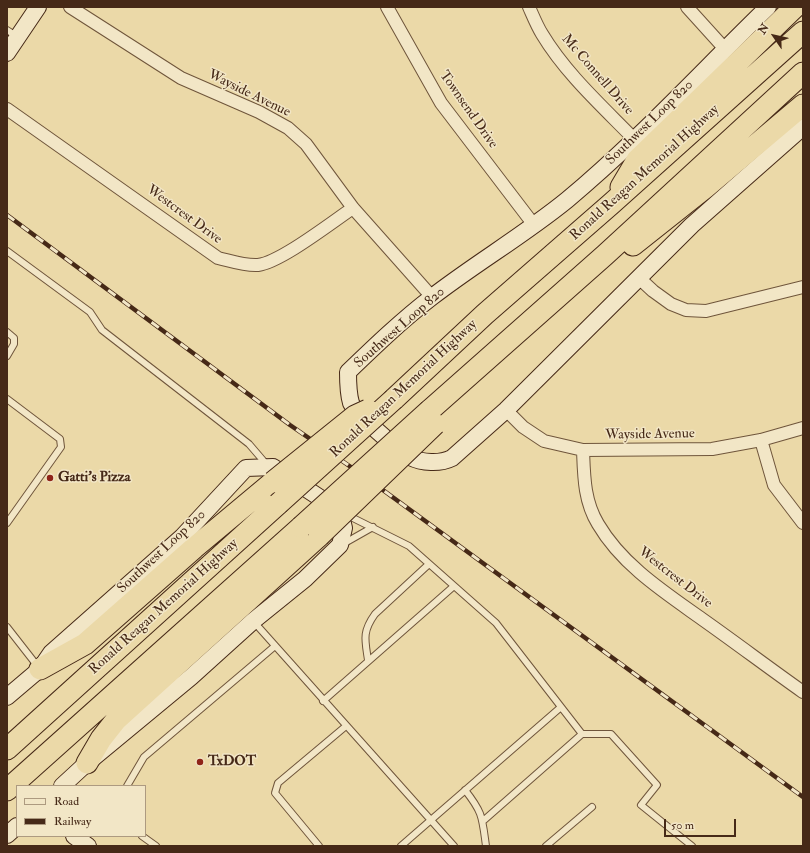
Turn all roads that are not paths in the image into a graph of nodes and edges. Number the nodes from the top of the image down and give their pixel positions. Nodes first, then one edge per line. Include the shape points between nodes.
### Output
1 (38, 7) edge
2 (70, 7) edge
3 (387, 7) edge
4 (528, 7) edge
5 (687, 7) edge
6 (768, 7) edge
7 (795, 7) edge
8 (803, 32) edge
9 (12, 34) edge
10 (725, 49) junction
11 (7, 53) edge
12 (803, 73) edge
13 (803, 105) edge
14 (7, 109) edge
15 (803, 127) edge
16 (635, 140) junction
17 (611, 204) junction
18 (353, 208) junction
19 (534, 225) junction
20 (7, 251) edge
21 (605, 255) junction
22 (639, 278) junction
23 (803, 287) edge
24 (432, 297) junction
25 (7, 332) edge
26 (7, 356) edge
27 (7, 399) edge
28 (394, 399) junction
29 (506, 410) junction
30 (432, 417) junction
31 (803, 428) edge
32 (761, 440) junction
33 (583, 450) junction
34 (271, 475) junction
35 (340, 511) junction
36 (7, 523) edge
37 (803, 524) edge
38 (373, 527) junction
39 (340, 545) junction
40 (429, 564) junction
41 (454, 586) junction
42 (253, 621) junction
43 (7, 627) edge
44 (274, 646) junction
45 (368, 660) junction
46 (40, 669) junction
47 (803, 692) edge
48 (7, 697) edge
49 (323, 701) junction
50 (561, 707) junction
51 (346, 726) junction
52 (582, 734) junction
53 (7, 749) edge
54 (87, 763) junction
55 (63, 785) edge
56 (78, 785) edge
57 (127, 785) edge
58 (7, 790) edge
59 (465, 790) junction
60 (16, 796) edge
61 (592, 807) dead end
62 (431, 819) junction
63 (483, 821) junction
64 (16, 827) edge
65 (7, 835) edge
66 (75, 837) edge
67 (94, 837) edge
68 (143, 837) edge
69 (88, 846) edge
70 (99, 846) edge
71 (156, 846) edge
72 (319, 846) edge
73 (401, 846) edge
74 (454, 846) edge
75 (486, 846) edge
76 (546, 846) edge
77 (692, 846) edge

1 - 9 main road
2 - 18 street, Wayside Avenue via 181,78 259,112 288,128 306,144
3 - 19 street, Townsend Drive via 441,103
4 - 16 street, Mc Connell Drive via 542,35 566,66
5 - 10 street
6 - 10 main road, Southwest Loop 820
7 - 17 highway via 637,160
8 - 17 highway, Ronald Reagan Memorial Highway
9 - 11 main road
10 - 16 main road, Southwest Loop 820
12 - 21 highway
13 - 21 highway via 627,250
14 - 18 street, Westcrest Drive via 218,258 240,264 258,265 277,259
15 - 22 main road, Southwest Loop 820 via 692,225
16 - 19 main road, Southwest Loop 820 via 566,201
17 - 28 highway, Ronald Reagan Memorial Highway via 485,314
18 - 24 street, Wayside Avenue
19 - 24 main road, Southwest Loop 820
20 - 34 lane via 90,312 102,330 249,444
21 - 30 highway via 458,386
22 - 23 street via 671,304 686,310 706,311
22 - 29 main road, Southwest Loop 820
24 - 29 main road, Southwest Loop 820 via 348,372 351,404 370,425 411,457 431,463 452,458
25 - 26 lane via 14,338 14,344
27 - 36 lane via 60,439 61,447
28 - 34 highway, bridge via 355,416
28 - 53 highway, Ronald Reagan Memorial Highway, bridge
29 - 33 street, Wayside Avenue via 523,427 544,441
30 - 54 highway, bridge via 319,536 116,720
30 - 58 highway, bridge via 198,617
31 - 32 street, Wayside Avenue
32 - 33 street, Wayside Avenue via 712,449
32 - 37 street via 774,485
33 - 47 street, Westcrest Drive via 584,484 590,505 597,523 613,547 675,600
34 - 35 main road, Southwest Loop 820 via 273,467
34 - 46 highway via 194,548 85,644
34 - 46 main road, Southwest Loop 820 via 246,468 182,537 51,653
35 - 38 lane
35 - 39 main road via 344,528
38 - 39 lane
38 - 40 lane via 409,546
39 - 42 main road
40 - 41 lane
40 - 45 lane via 374,614 364,633
41 - 45 lane
41 - 50 lane via 496,623
42 - 44 lane
42 - 54 main road via 191,677
43 - 46 lane
44 - 49 lane
44 - 57 lane via 144,757
45 - 49 lane
46 - 48 main road, Southwest Loop 820
49 - 51 lane
50 - 52 lane
50 - 59 lane
51 - 62 lane
51 - 72 lane via 278,783 275,793
52 - 63 lane
52 - 77 lane via 611,734 657,785 641,804
54 - 55 main road
54 - 56 main road
58 - 60 main road
59 - 62 lane
59 - 63 lane via 478,807
61 - 76 lane
62 - 73 lane
62 - 74 lane
63 - 75 lane
64 - 65 main road
66 - 69 main road
67 - 70 main road
68 - 71 lane

